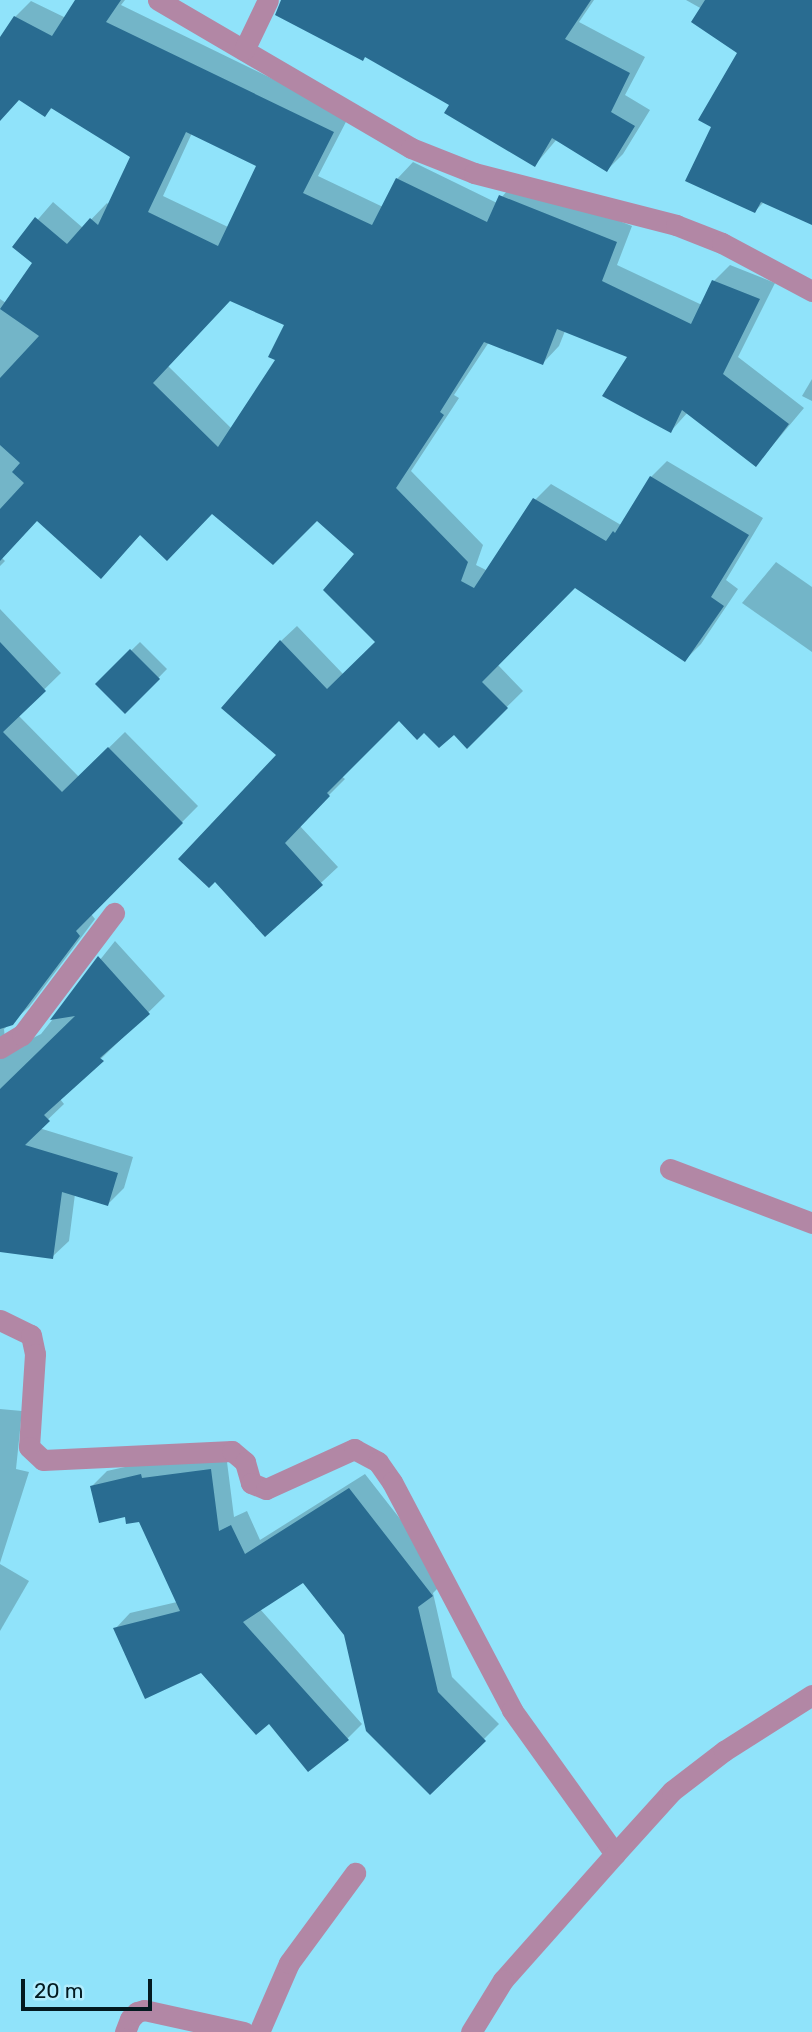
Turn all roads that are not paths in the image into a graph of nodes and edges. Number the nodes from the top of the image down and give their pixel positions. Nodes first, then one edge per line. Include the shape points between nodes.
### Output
1 (158, 0) edge
2 (268, 0) edge
3 (244, 51) junction
4 (812, 291) edge
5 (114, 913) dead end
6 (0, 1048) edge
7 (670, 1169) dead end
8 (812, 1223) edge
9 (0, 1320) edge
10 (812, 1695) edge
11 (615, 1854) junction
12 (355, 1873) dead end
13 (125, 2032) edge
14 (244, 2032) edge
15 (259, 2032) edge
16 (471, 2032) edge

1 - 3 street
2 - 3 street
3 - 4 street via 411,148 474,173 676,225 722,243
5 - 6 street via 22,1035
7 - 8 street
9 - 11 street via 31,1335 35,1354 29,1447 43,1460 232,1451 245,1462 251,1483 266,1489 354,1449 378,1462 512,1710
10 - 11 street via 672,1791
11 - 16 street via 503,1980
12 - 15 street via 289,1963
13 - 14 street via 130,2019 144,2010

